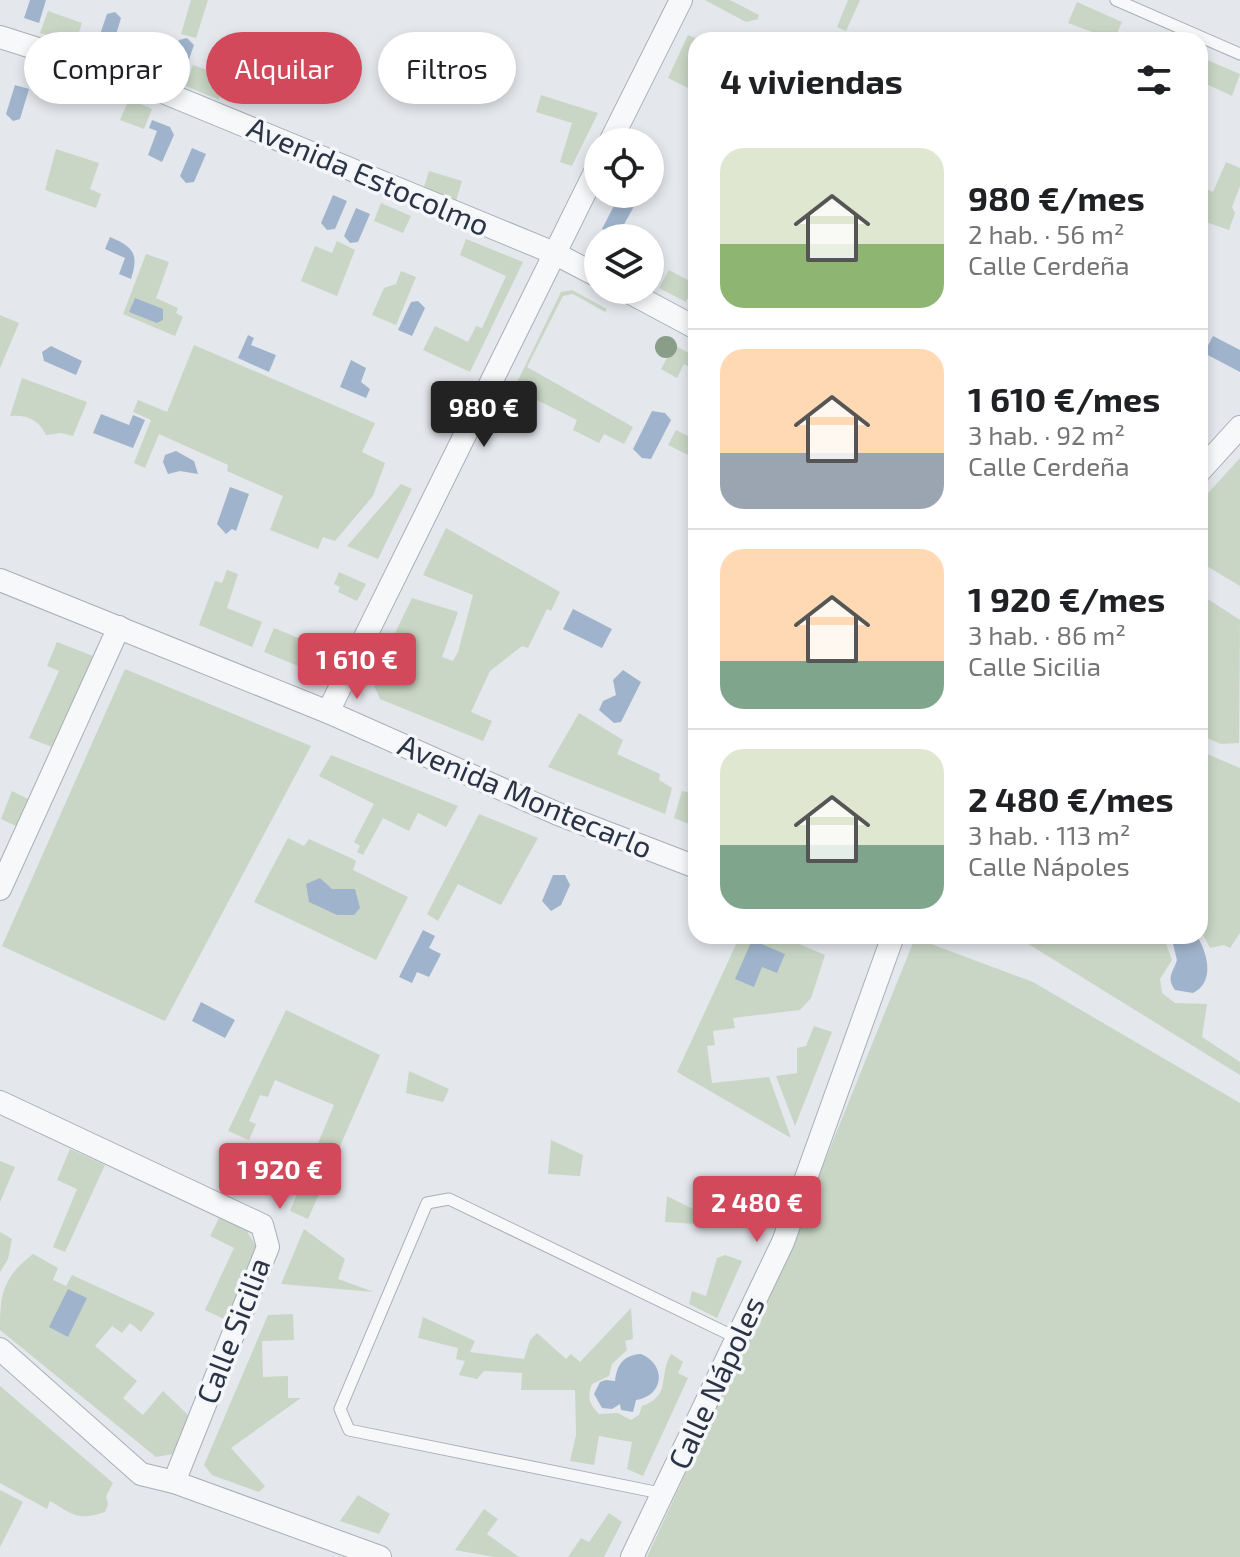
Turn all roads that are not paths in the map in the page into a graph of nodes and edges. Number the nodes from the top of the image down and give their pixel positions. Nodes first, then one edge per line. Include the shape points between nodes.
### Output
1 (681, 0) edge
2 (1116, 0) edge
3 (1189, 32) edge
4 (0, 37) edge
5 (1208, 40) edge
6 (1240, 54) edge
7 (617, 128) edge
8 (584, 194) edge
9 (554, 253) junction
10 (584, 269) edge
11 (651, 304) edge
12 (688, 324) edge
13 (1240, 427) edge
14 (1208, 462) edge
15 (0, 580) edge
16 (119, 627) junction
17 (328, 712) junction
18 (688, 864) edge
19 (0, 889) edge
20 (885, 944) edge
21 (0, 1102) edge
22 (737, 1338) junction
23 (0, 1349) edge
24 (174, 1482) junction
25 (665, 1494) junction
26 (380, 1557) edge
27 (632, 1557) edge

1 - 7 street
2 - 3 lane
4 - 9 street, Avenida Estocolmo via 129,78
5 - 6 lane
8 - 9 street
9 - 10 street, Avenida Estocolmo
9 - 17 street
11 - 12 street
13 - 14 street
15 - 16 street, Avenida Montecarlo
16 - 17 street, Avenida Montecarlo
16 - 19 street
17 - 18 street, Avenida Montecarlo via 558,814
20 - 22 street, Calle Nápoles via 805,1186
21 - 24 street, Calle Sicilia via 262,1225 268,1247
22 - 25 street, Calle Nápoles
22 - 25 lane via 449,1199 427,1203 340,1409 349,1430
23 - 24 street via 141,1474
24 - 26 street
25 - 27 street, Calle Nápoles

